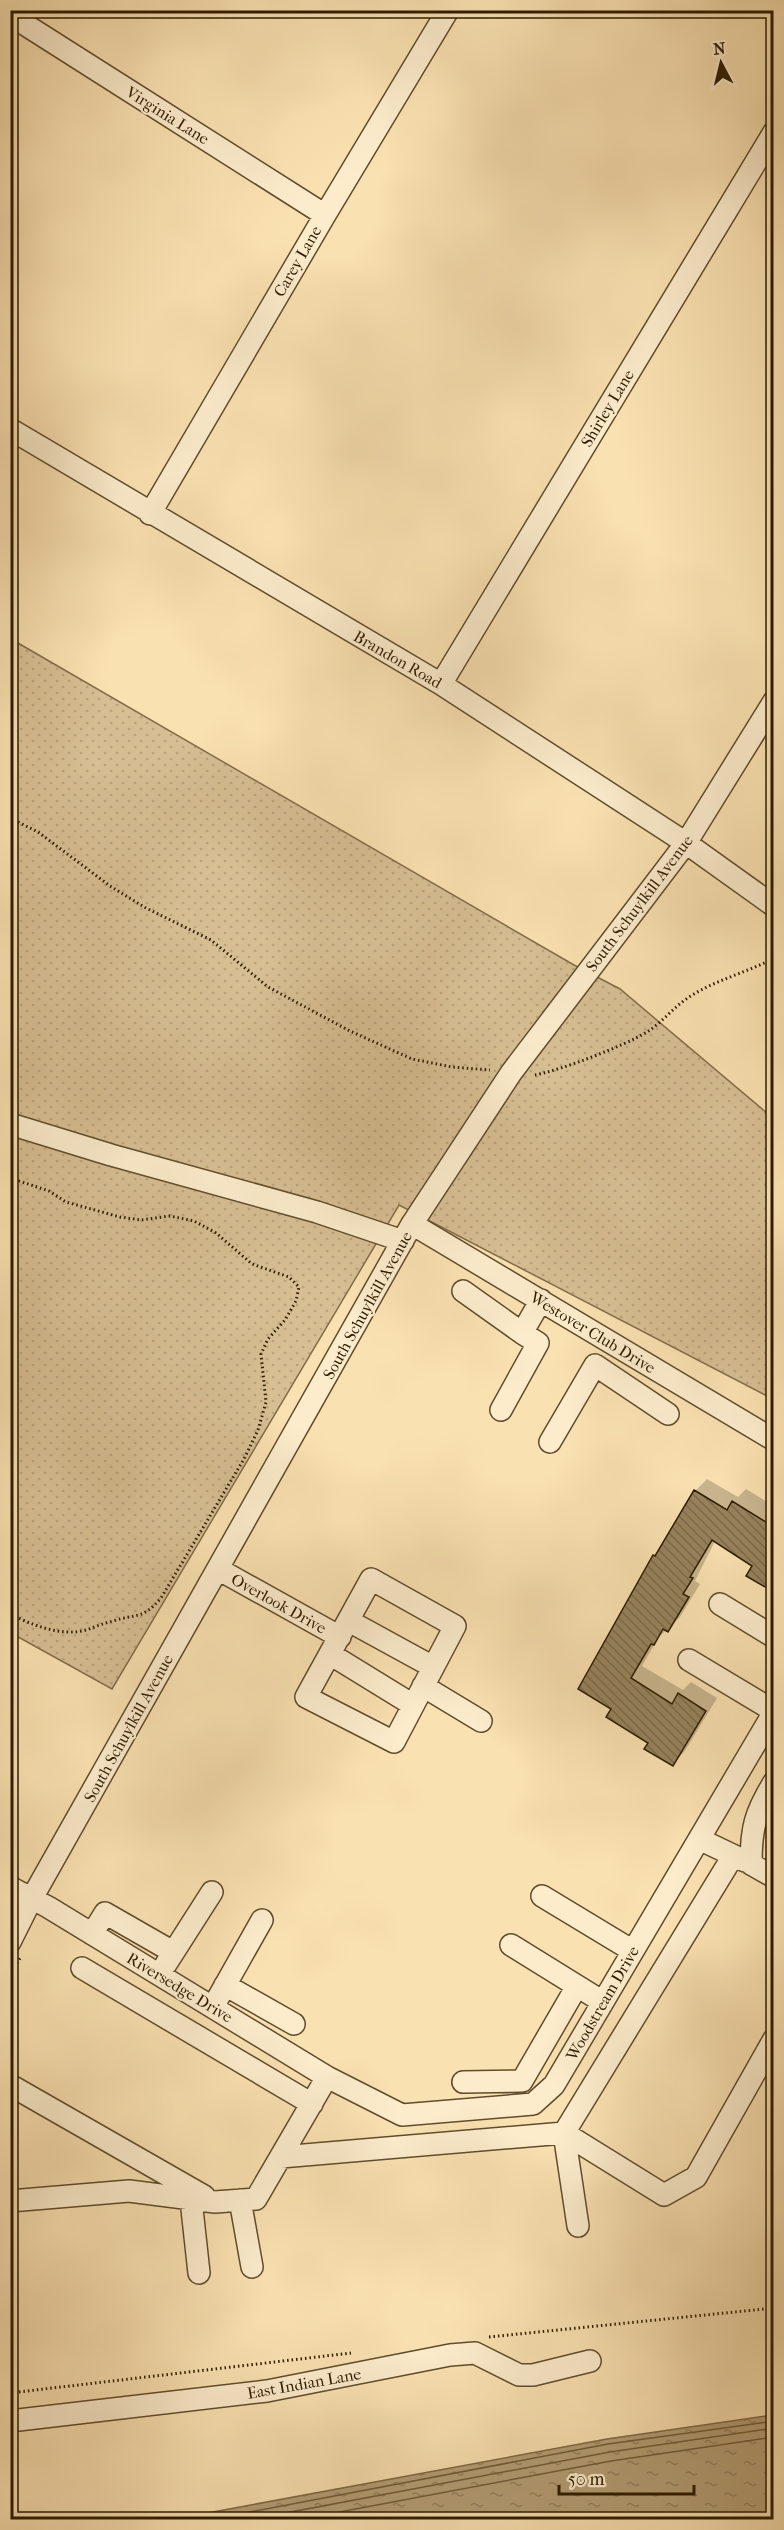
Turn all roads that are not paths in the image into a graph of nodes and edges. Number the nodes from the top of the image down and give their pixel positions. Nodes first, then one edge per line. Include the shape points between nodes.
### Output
1 (447, 10) edge
2 (10, 15) edge
3 (774, 132) edge
4 (325, 215) junction
5 (10, 429) edge
6 (150, 514) junction
7 (441, 684) junction
8 (774, 700) edge
9 (686, 843) junction
10 (774, 906) edge
11 (10, 1124) edge
12 (408, 1232) junction
13 (464, 1292) dead end
14 (541, 1300) junction
15 (522, 1333) junction
16 (621, 1348) junction
17 (607, 1373) junction
18 (501, 1410) dead end
19 (668, 1414) dead end
20 (774, 1440) edge
21 (550, 1442) dead end
22 (218, 1569) junction
23 (720, 1604) dead end
24 (340, 1637) junction
25 (774, 1637) edge
26 (689, 1660) dead end
27 (423, 1686) junction
28 (774, 1711) edge
29 (481, 1721) dead end
30 (774, 1782) edge
31 (699, 1839) junction
32 (742, 1860) junction
33 (774, 1876) edge
34 (10, 1887) edge
35 (212, 1892) dead end
36 (542, 1896) dead end
37 (32, 1898) junction
38 (262, 1920) dead end
39 (92, 1934) junction
40 (10, 1942) edge
41 (511, 1945) dead end
42 (633, 1951) junction
43 (174, 1952) junction
44 (82, 1968) dead end
45 (159, 1974) junction
46 (225, 1985) junction
47 (577, 1986) junction
48 (603, 2002) junction
49 (213, 2007) junction
50 (294, 2024) dead end
51 (774, 2039) edge
52 (327, 2077) junction
53 (464, 2082) dead end
54 (10, 2085) edge
55 (312, 2104) junction
56 (564, 2133) junction
57 (281, 2157) junction
58 (10, 2200) edge
59 (191, 2200) junction
60 (240, 2200) junction
61 (215, 2202) junction
62 (578, 2226) dead end
63 (252, 2267) dead end
64 (199, 2273) dead end
65 (590, 2361) dead end
66 (10, 2421) edge

1 - 4 street, Carey Lane
2 - 4 street, Virginia Lane
3 - 7 street, Shirley Lane
4 - 6 street, Carey Lane
5 - 6 street, Brandon Road
6 - 7 street, Brandon Road
7 - 9 street, Brandon Road
8 - 9 street, South Schuylkill Avenue
9 - 10 street, Brandon Road
9 - 12 street, South Schuylkill Avenue via 511,1073
11 - 12 street, Westover Club Drive via 318,1212
12 - 14 street, Westover Club Drive
12 - 22 street, South Schuylkill Avenue
13 - 15 street
14 - 15 street
14 - 16 street, Westover Club Drive
15 - 18 street via 538,1342
16 - 17 street
16 - 20 street, Westover Club Drive
17 - 19 street
17 - 21 street via 595,1365
22 - 24 street, Overlook Drive
22 - 37 street, South Schuylkill Avenue
23 - 25 street
24 - 27 street
24 - 27 street
24 - 27 street via 371,1579 455,1626
24 - 27 street via 306,1697 394,1742
26 - 28 street
27 - 29 street
28 - 31 street, Woodstream Drive
30 - 32 street via 758,1809 751,1843
31 - 32 street
31 - 42 street, Woodstream Drive
32 - 33 street
32 - 56 street
34 - 37 street, Riversedge Drive
35 - 43 street
36 - 42 street
37 - 39 street, Riversedge Drive
37 - 40 street, South Schuylkill Avenue
38 - 46 street
39 - 43 street via 105,1913
39 - 45 street, Riversedge Drive
41 - 47 street
42 - 48 street, Woodstream Drive
43 - 45 street
44 - 55 street
45 - 49 street, Riversedge Drive
46 - 49 street
46 - 50 street
47 - 48 street
47 - 53 street via 522,2081
48 - 52 street, Woodstream Drive via 554,2085 533,2104 402,2115
49 - 52 street, Riversedge Drive
51 - 56 street via 696,2177 664,2195
52 - 55 street
54 - 61 street
55 - 57 street
56 - 57 street
56 - 62 street
57 - 60 street via 256,2199
58 - 59 street via 129,2191
59 - 61 street
59 - 64 street
60 - 61 street
60 - 63 street
65 - 66 street, East Indian Lane via 519,2375 475,2353 267,2391

